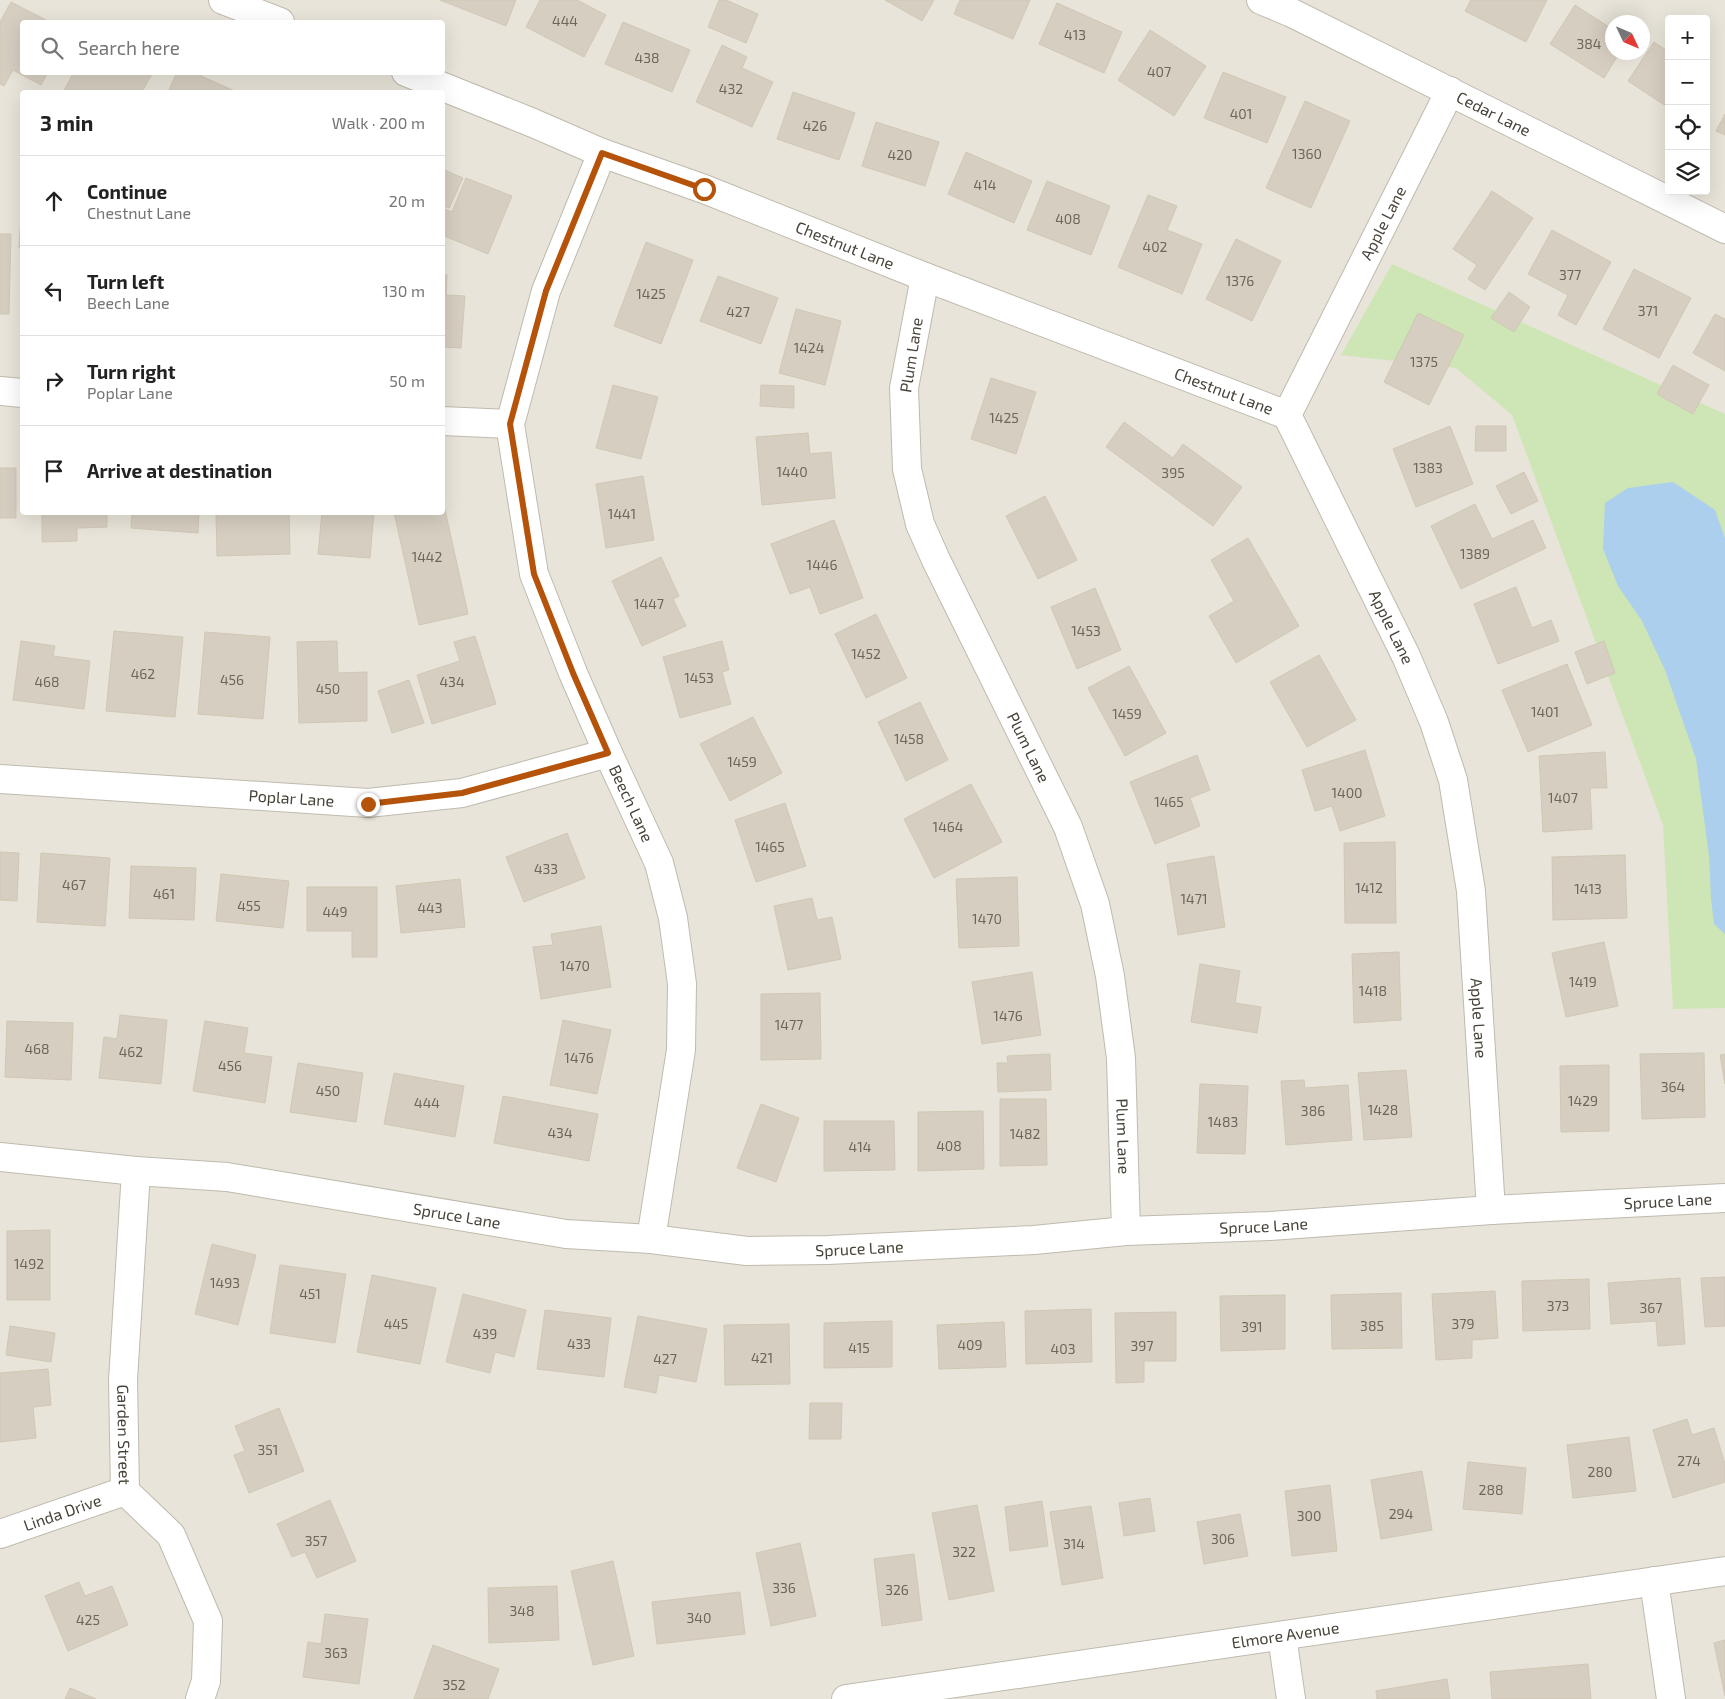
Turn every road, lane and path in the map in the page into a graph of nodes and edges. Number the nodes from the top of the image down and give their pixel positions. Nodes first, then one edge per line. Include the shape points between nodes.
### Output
1 (223, 0) edge
2 (1262, 0) edge
3 (1295, 6) edge
4 (275, 20) edge
5 (413, 75) edge
6 (1450, 91) junction
7 (602, 153) junction
8 (1725, 229) edge
9 (925, 277) junction
10 (0, 391) edge
11 (20, 392) edge
12 (1287, 415) junction
13 (445, 421) edge
14 (510, 424) junction
15 (608, 753) junction
16 (0, 779) edge
17 (0, 1157) edge
18 (136, 1171) junction
19 (1725, 1198) edge
20 (1491, 1210) junction
21 (1126, 1231) junction
22 (651, 1239) junction
23 (125, 1491) junction
24 (0, 1534) edge
25 (1725, 1571) edge
26 (1654, 1581) junction
27 (1282, 1636) junction
28 (910, 1694) edge
29 (200, 1699) edge
30 (846, 1699) edge
31 (1291, 1699) edge
32 (1671, 1699) edge

1 - 4 street
2 - 3 street, Cedar Lane
3 - 6 street, Cedar Lane
5 - 7 street, Chestnut Lane
6 - 8 street, Cedar Lane
6 - 12 street, Apple Lane
7 - 9 street, Chestnut Lane via 704,189
7 - 14 street, Beech Lane via 546,291
9 - 12 street, Chestnut Lane
9 - 21 street, Plum Lane via 904,388 907,469 920,524 1068,828 1095,904 1110,976 1121,1058
10 - 11 street
12 - 20 street, Apple Lane via 1406,656 1434,722 1453,780 1471,891
13 - 14 street
14 - 15 street, Beech Lane via 534,574
15 - 16 street, Poplar Lane via 462,793 368,804
15 - 22 street, Beech Lane via 659,863 673,918 682,984 681,1050
17 - 18 street, Spruce Lane
18 - 22 street, Spruce Lane via 227,1177 566,1234
18 - 23 street, Garden Street via 123,1380
19 - 20 street, Spruce Lane
20 - 21 street, Spruce Lane via 1270,1226
21 - 22 street, Spruce Lane via 1034,1240 828,1250 747,1251
23 - 24 street, Linda Drive
23 - 29 street, Garden Street via 171,1535 208,1621 206,1681
25 - 26 street, Elmore Avenue
26 - 27 street, Elmore Avenue
26 - 32 street
27 - 28 street, Elmore Avenue
27 - 31 street
28 - 30 street, Elmore Avenue

